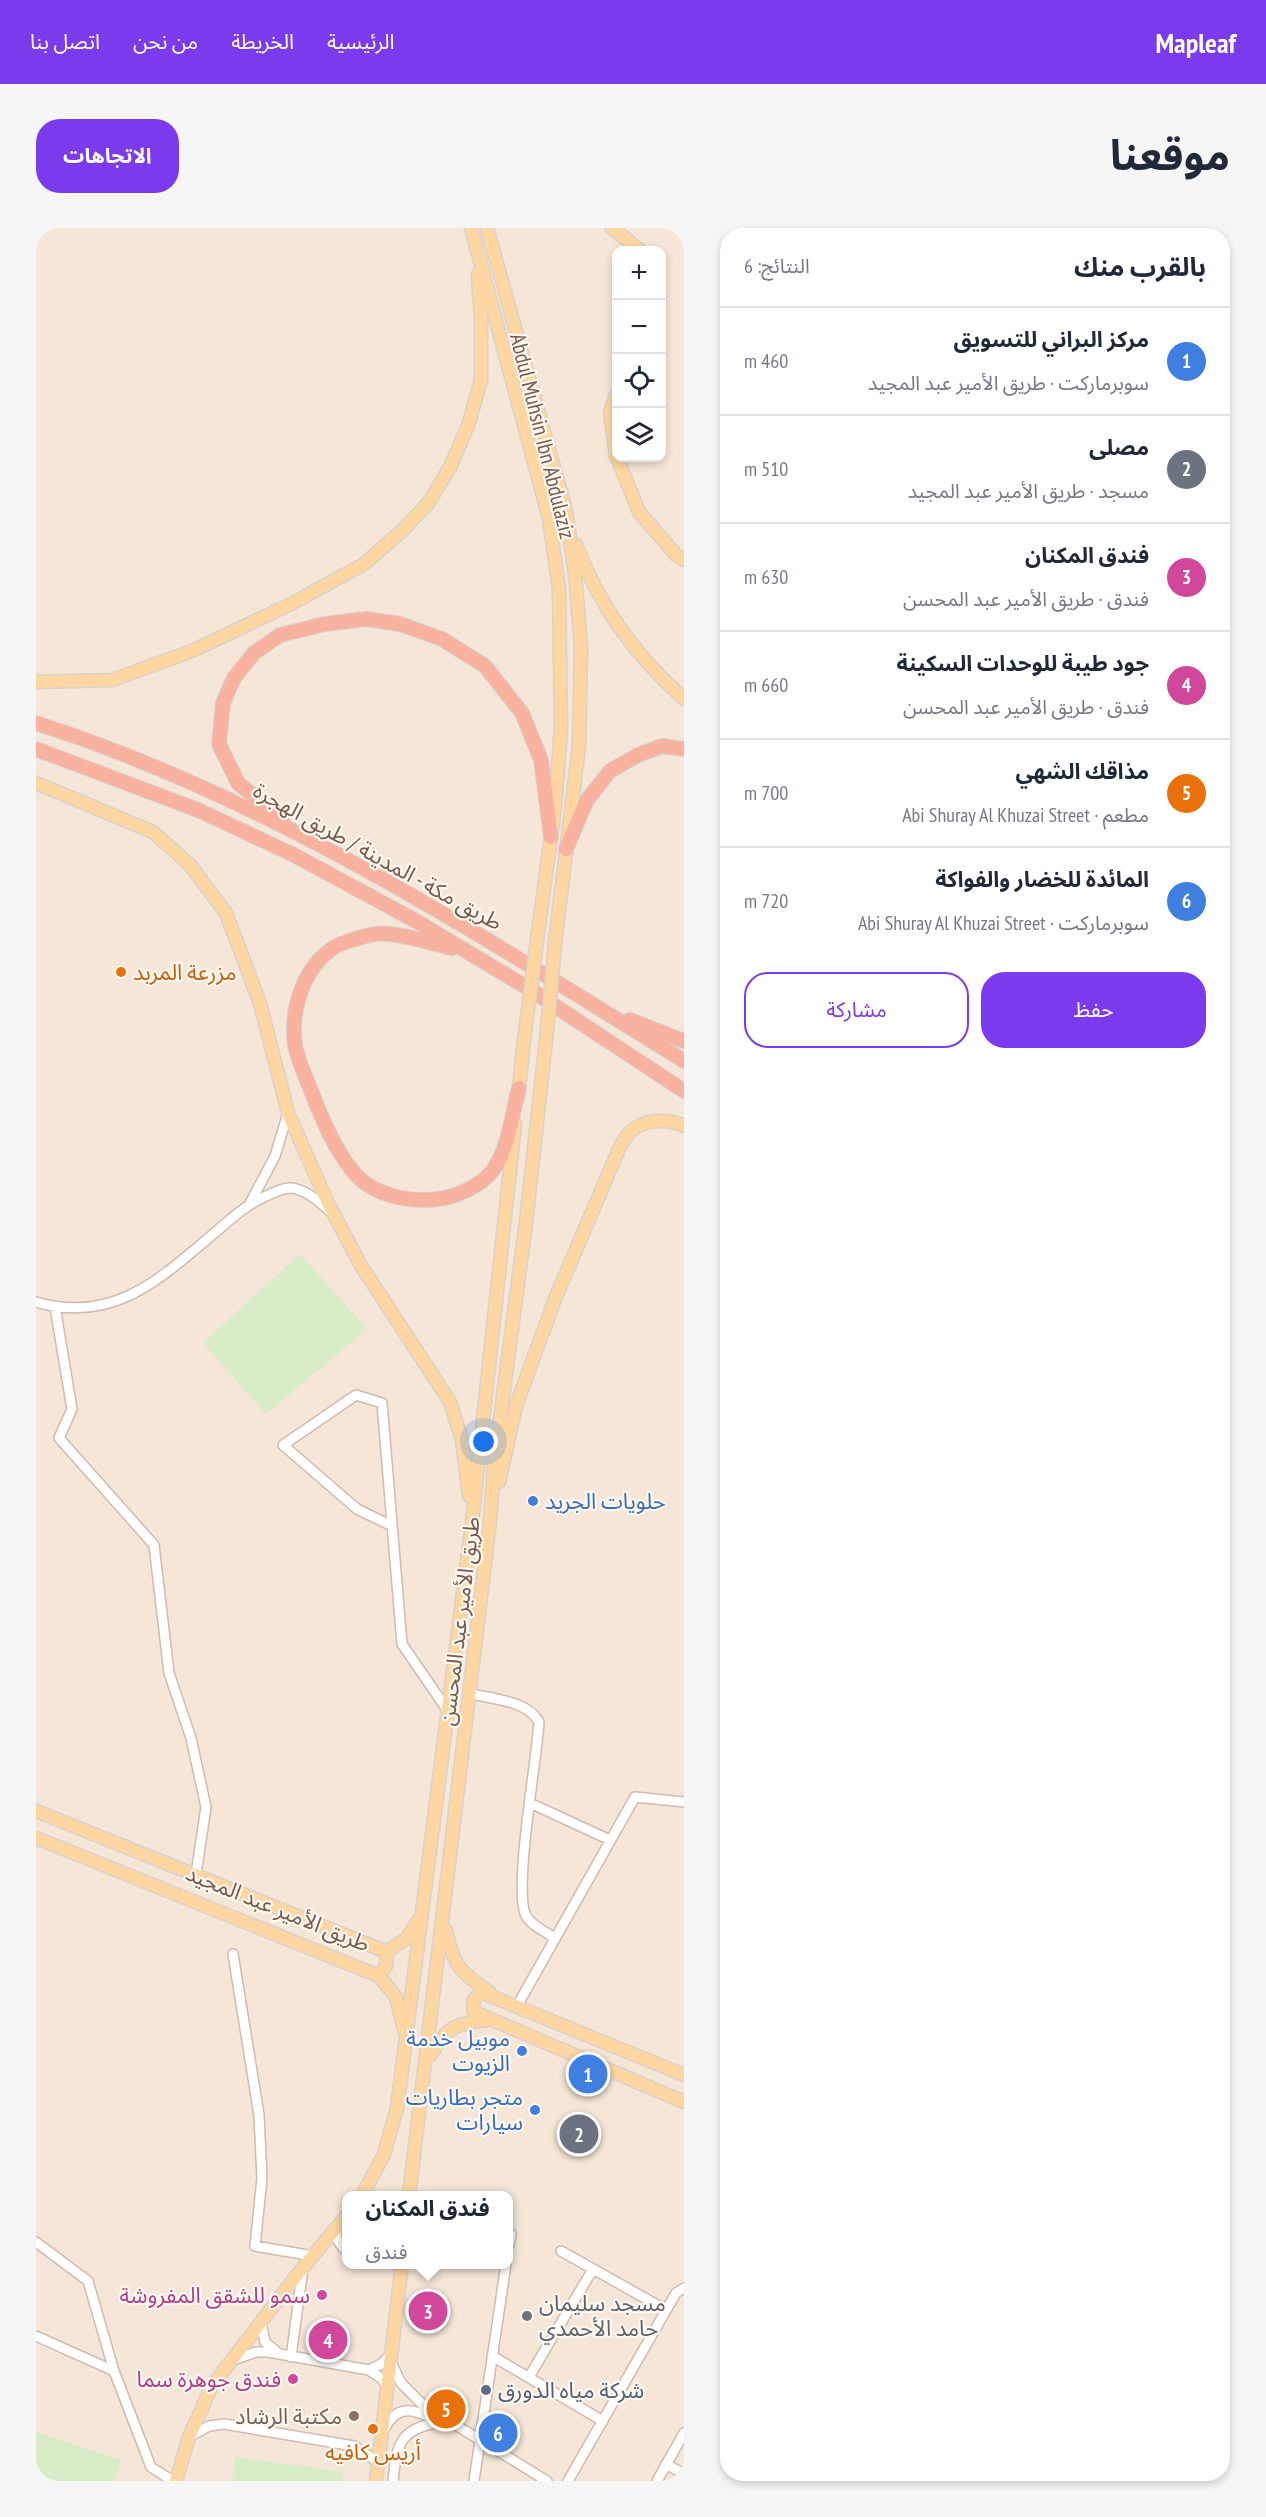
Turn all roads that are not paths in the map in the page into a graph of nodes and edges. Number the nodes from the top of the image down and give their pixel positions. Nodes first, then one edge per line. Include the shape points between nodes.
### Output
1 (471, 228) edge
2 (488, 228) edge
3 (612, 228) edge
4 (475, 243) junction
5 (635, 246) edge
6 (612, 406) edge
7 (612, 425) edge
8 (619, 462) edge
9 (568, 526) junction
10 (684, 560) edge
11 (36, 682) edge
12 (684, 699) edge
13 (36, 723) edge
14 (36, 749) edge
15 (684, 749) edge
16 (36, 783) edge
17 (301, 834) junction
18 (551, 837) junction
19 (566, 849) junction
20 (556, 934) joint
21 (471, 954) junction
22 (597, 1007) junction
23 (524, 1040) joint
24 (684, 1041) edge
25 (684, 1061) edge
26 (519, 1088) junction
27 (684, 1091) edge
28 (288, 1113) junction
29 (684, 1126) edge
30 (249, 1204) junction
31 (333, 1214) junction
32 (36, 1302) edge
33 (55, 1308) junction
34 (490, 1521) junction
35 (472, 1522) junction
36 (393, 1526) junction
37 (468, 1693) junction
38 (448, 1711) junction
39 (684, 1802) edge
40 (530, 1803) junction
41 (36, 1810) edge
42 (36, 1838) edge
43 (610, 1840) junction
44 (196, 1874) junction
45 (420, 1916) junction
46 (444, 1918) junction
47 (555, 1938) junction
48 (387, 1952) junction
49 (233, 1954) dead end
50 (379, 1976) junction
51 (500, 1999) junction
52 (517, 2006) junction
53 (491, 2020) junction
54 (406, 2039) junction
55 (426, 2065) junction
56 (684, 2075) edge
57 (684, 2102) edge
58 (365, 2191) edge
59 (410, 2191) edge
60 (342, 2221) edge
61 (336, 2229) junction
62 (36, 2242) edge
63 (342, 2246) edge
64 (561, 2251) dead end
65 (313, 2256) junction
66 (303, 2268) junction
67 (401, 2269) edge
68 (505, 2269) edge
69 (593, 2269) junction
70 (684, 2288) edge
71 (666, 2310) junction
72 (261, 2322) junction
73 (36, 2336) edge
74 (280, 2355) junction
75 (291, 2356) junction
76 (492, 2356) junction
77 (390, 2358) junction
78 (233, 2360) junction
79 (369, 2370) junction
80 (114, 2371) junction
81 (529, 2378) junction
82 (388, 2386) junction
83 (603, 2421) junction
84 (440, 2422) junction
85 (684, 2433) edge
86 (381, 2435) junction
87 (189, 2438) junction
88 (479, 2439) junction
89 (378, 2462) junction
90 (666, 2464) junction
91 (684, 2474) edge
92 (174, 2481) edge
93 (376, 2481) edge
94 (393, 2481) edge
95 (474, 2481) edge
96 (547, 2481) edge
97 (568, 2481) edge
98 (657, 2481) edge

1 - 4 main road, Abdul Muhsin Ibn Abdulaziz
2 - 9 main road, Abdul Muhsin Ibn Abdulaziz
3 - 5 main road
4 - 11 main road via 481,380 468,426 450,467 429,502 404,529 364,564 192,651 112,680
4 - 18 main road, Abdul Muhsin Ibn Abdulaziz via 549,518 559,589 561,728
6 - 7 main road
8 - 10 main road via 639,512
9 - 12 main road via 590,580 615,623 652,670
9 - 19 main road, Abdul Muhsin Ibn Abdulaziz via 582,647 579,746
13 - 17 highway, طريق مكة - المدينة / طريق الهجرة via 206,788
14 - 21 highway, طريق مكة - المدينة / طريق الهجرة via 198,810 294,855
15 - 19 highway via 662,746 610,771 587,800
16 - 28 main road via 153,832 190,865 226,913 260,1003
17 - 18 highway via 238,783 219,744 223,704 234,678 254,653 280,635 366,619 400,624 442,639 485,666 522,713 541,760
17 - 22 highway, طريق مكة - المدينة / طريق الهجرة via 537,968
18 - 23 main road, Abdul Muhsin Ibn Abdulaziz, bridge
19 - 20 main road, Abdul Muhsin Ibn Abdulaziz
20 - 34 main road, طريق الأمير عبد المحسن, bridge
21 - 26 highway via 378,933 333,947 303,982 295,1017 295,1046 325,1126 350,1166 366,1185 420,1201 451,1197 493,1171 504,1147
21 - 27 highway, طريق مكة - المدينة / طريق الهجرة
22 - 24 highway
22 - 25 highway, طريق مكة - المدينة / طريق الهجرة
23 - 26 main road, طريق الأمير عبد المحسن
26 - 35 main road, طريق الأمير عبد المحسن
28 - 30 street via 275,1156
28 - 31 main road
29 - 34 main road via 654,1121 639,1125 628,1133 619,1149 568,1266 516,1406
30 - 31 street via 291,1188 304,1192
30 - 33 street via 154,1283 123,1299 90,1307
31 - 35 main road via 360,1264 450,1402 462,1440
32 - 33 street
33 - 44 street via 72,1409 59,1438 154,1545 169,1673 191,1738 206,1807
34 - 37 main road, طريق الأمير عبد المحسن
35 - 38 main road, طريق الأمير عبد المحسن
36 - 36 street via 382,1403 356,1395 283,1444 357,1509
36 - 38 street via 402,1644
37 - 40 street via 521,1706 537,1717 539,1733
37 - 46 main road, طريق الأمير عبد المحسن
38 - 45 main road, طريق الأمير عبد المحسن
39 - 43 street via 635,1797
40 - 43 street
40 - 47 street via 522,1904 527,1918
41 - 44 main road, طريق الأمير عبد المجيد
42 - 50 main road, طريق الأمير عبد المجيد
43 - 47 street
44 - 48 main road, طريق الأمير عبد المجيد
45 - 48 main road via 408,1937
45 - 54 main road, طريق الأمير عبد المحسن
46 - 51 main road via 450,1950 458,1967
46 - 55 main road, طريق الأمير عبد المحسن
47 - 52 street
48 - 50 main road, طريق الأمير عبد المجيد via 386,1966
49 - 65 street via 259,2115 262,2178 255,2246
50 - 54 main road via 396,1997
51 - 52 main road
51 - 53 main road via 481,1992 473,2001 474,2012
52 - 56 main road
53 - 55 main road via 459,2024 447,2032 437,2042
53 - 57 main road
54 - 58 main road, طريق الأمير عبد المحسن via 394,2119 384,2154
55 - 59 main road, طريق الأمير عبد المحسن
60 - 61 main road
61 - 63 street
61 - 65 main road
62 - 80 street via 88,2281
64 - 69 street
65 - 66 main road
66 - 72 main road
66 - 75 street
67 - 77 main road
68 - 76 street
69 - 71 street
69 - 81 street
70 - 71 street via 676,2293
71 - 83 street
72 - 74 street via 265,2342
72 - 78 main road
73 - 80 street
74 - 75 street
74 - 78 street via 256,2352
75 - 79 street
76 - 81 street
76 - 88 street
77 - 79 street
77 - 82 main road
77 - 88 street via 401,2383 423,2405
78 - 87 main road via 212,2386
79 - 82 street
80 - 92 street via 151,2467
81 - 83 street
82 - 86 main road
83 - 97 street
84 - 86 street via 409,2410 398,2412 389,2419
84 - 88 street
84 - 94 street via 414,2429 402,2438 396,2451
85 - 90 street
86 - 89 main road
87 - 89 street via 209,2426 224,2424 354,2446
87 - 92 main road
88 - 95 street
88 - 96 street
89 - 93 main road
90 - 91 street
90 - 98 street

